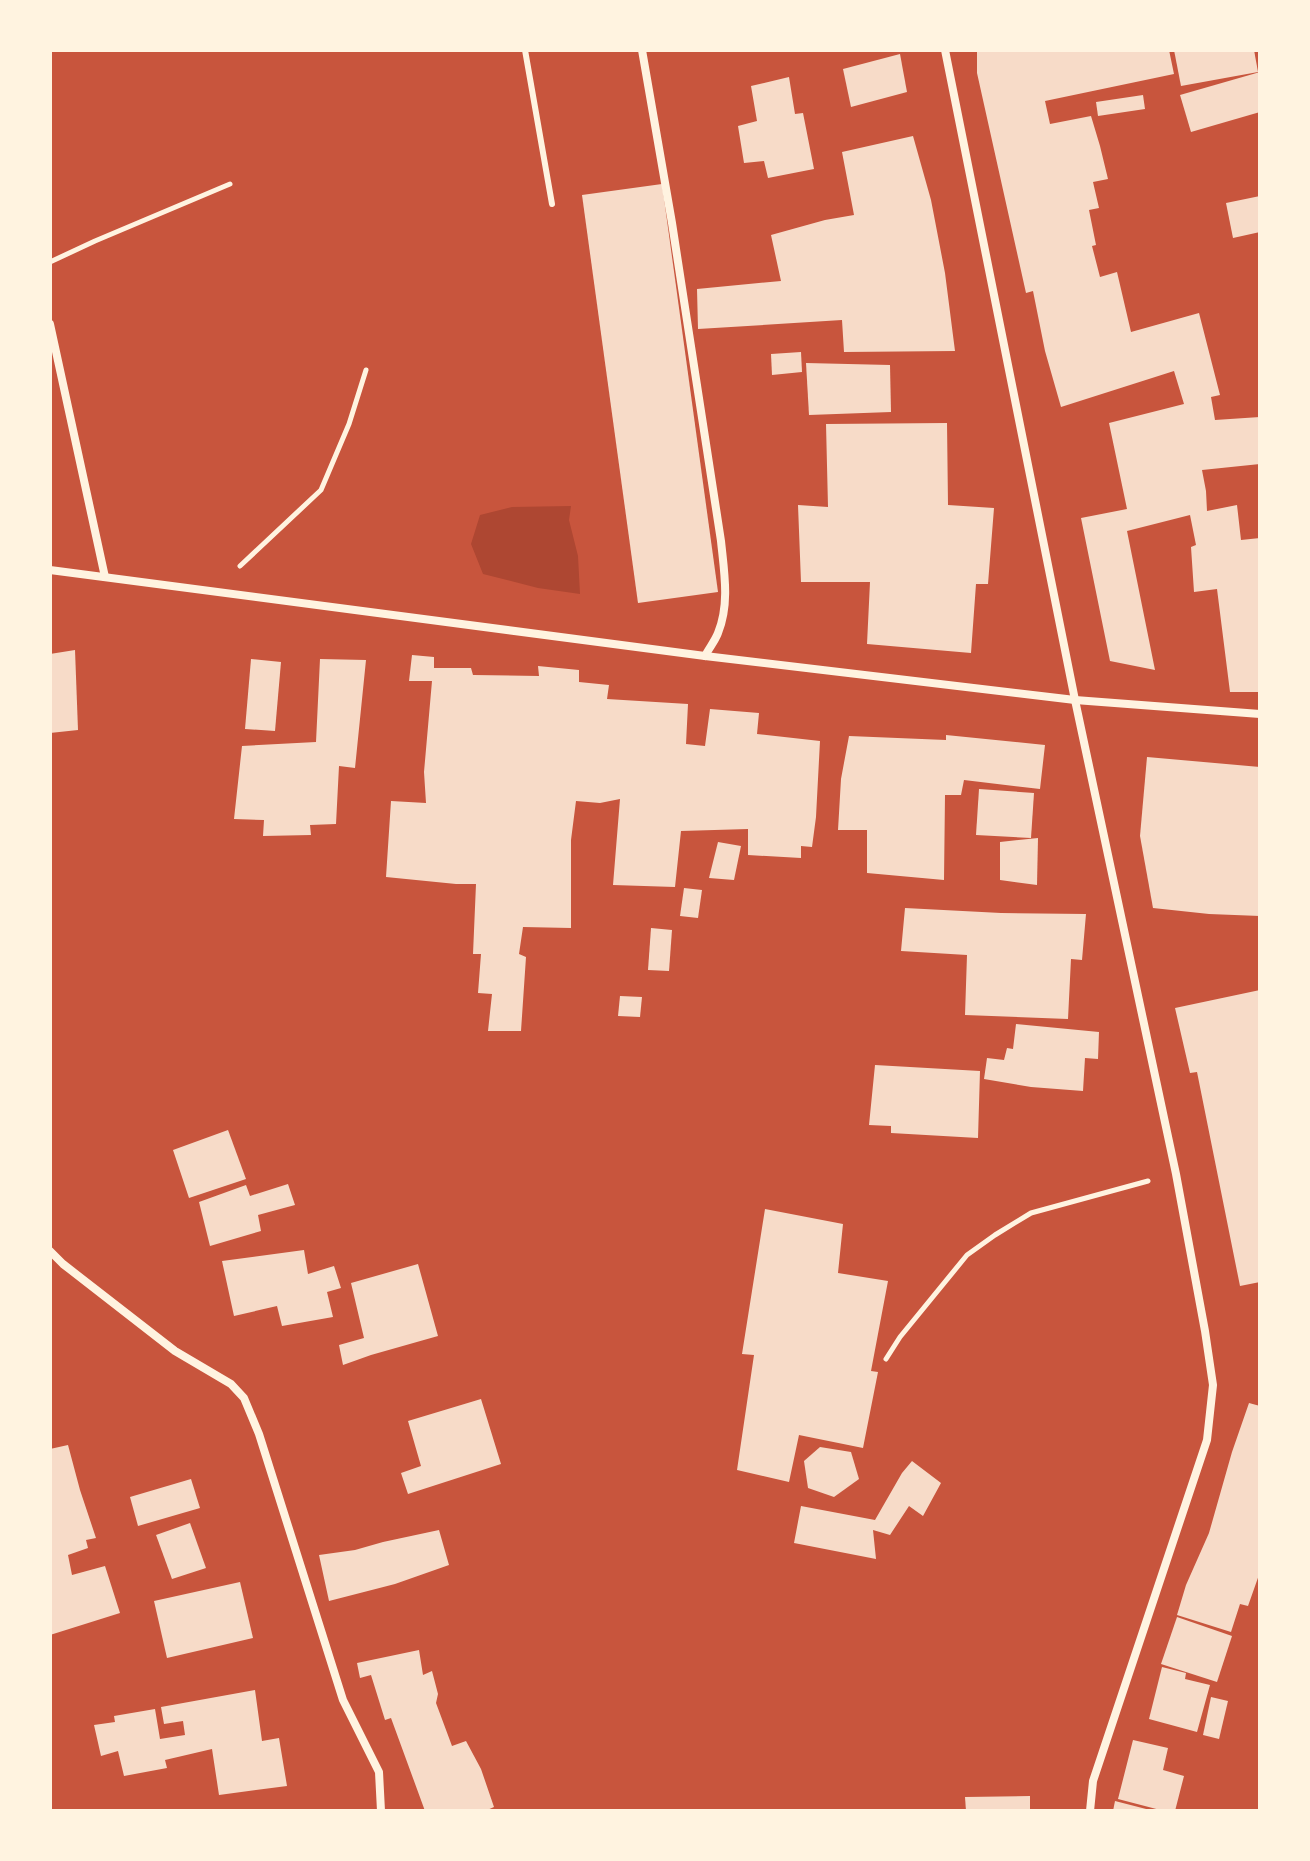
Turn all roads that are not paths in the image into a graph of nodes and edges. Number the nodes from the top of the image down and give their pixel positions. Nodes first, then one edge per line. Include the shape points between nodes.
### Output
1 (525, 50) edge
2 (642, 50) edge
3 (945, 50) edge
4 (552, 204) dead end
5 (50, 324) edge
6 (50, 570) edge
7 (105, 577) junction
8 (705, 656) junction
9 (1075, 700) junction
10 (1260, 714) edge
11 (50, 1251) edge
12 (381, 1811) edge
13 (1090, 1811) edge

1 - 4 lane
2 - 8 street via 721,541 723,615
3 - 9 street
5 - 7 street
6 - 7 street
7 - 8 street
8 - 9 street
9 - 10 street
9 - 13 street via 1176,1174 1213,1385 1207,1440 1093,1781
11 - 12 street via 175,1351 231,1384 244,1398 343,1700 379,1772

